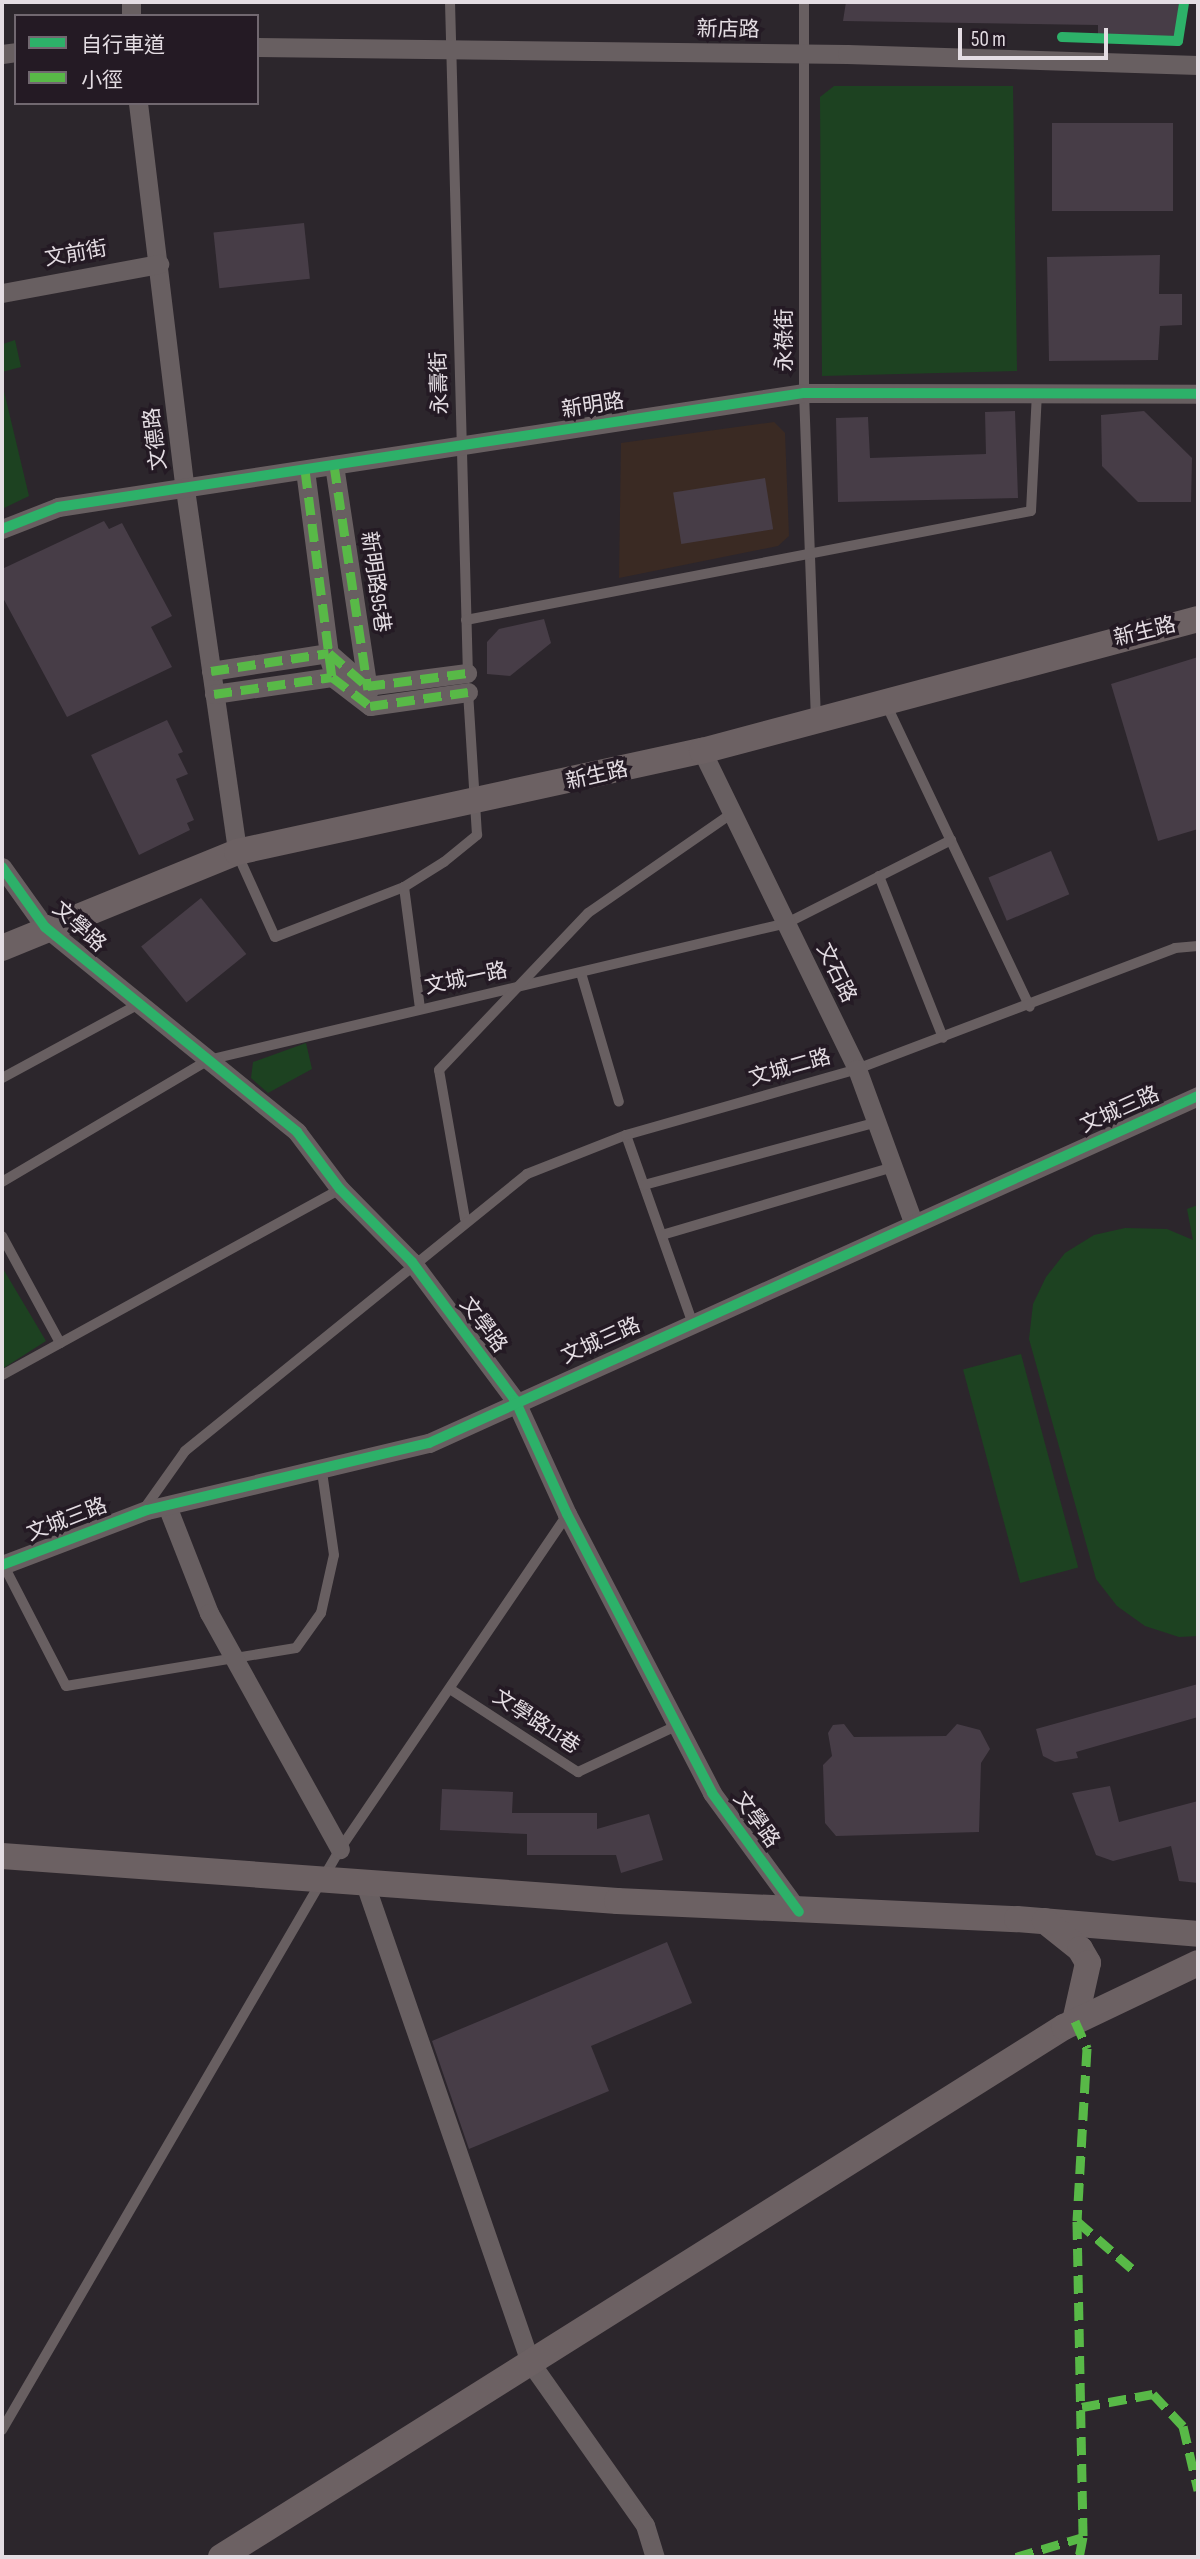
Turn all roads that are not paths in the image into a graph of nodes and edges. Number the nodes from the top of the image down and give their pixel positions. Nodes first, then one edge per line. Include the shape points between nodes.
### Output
1 (450, 2) edge
2 (803, 2) edge
3 (259, 47) edge
4 (450, 48) junction
5 (804, 54) junction
6 (1198, 65) edge
7 (138, 105) edge
8 (159, 264) junction
9 (2, 293) edge
10 (1037, 391) junction
11 (804, 393) junction
12 (1198, 394) edge
13 (461, 446) junction
14 (334, 465) junction
15 (305, 470) junction
16 (185, 489) junction
17 (2, 529) edge
18 (810, 555) junction
19 (1198, 619) edge
20 (466, 620) junction
21 (329, 653) junction
22 (211, 671) junction
23 (332, 677) junction
24 (468, 683) junction
25 (367, 686) junction
26 (214, 694) junction
27 (884, 700) junction
28 (370, 706) junction
29 (816, 720) junction
30 (702, 751) junction
31 (471, 805) junction
32 (730, 814) junction
33 (951, 840) junction
34 (237, 852) junction
35 (2, 867) edge
36 (879, 876) junction
37 (404, 887) junction
38 (787, 923) junction
39 (45, 927) junction
40 (1198, 946) edge
41 (2, 948) edge
42 (581, 973) junction
43 (517, 988) junction
44 (139, 1004) junction
45 (1030, 1007) junction
46 (420, 1008) junction
47 (943, 1038) junction
48 (208, 1060) junction
49 (857, 1069) junction
50 (2, 1078) edge
51 (1198, 1096) edge
52 (619, 1102) dead end
53 (877, 1122) junction
54 (626, 1135) junction
55 (893, 1167) junction
56 (2, 1182) edge
57 (644, 1185) junction
58 (340, 1189) junction
59 (465, 1219) junction
60 (913, 1222) junction
61 (662, 1234) junction
62 (2, 1236) edge
63 (412, 1262) junction
64 (692, 1321) junction
65 (60, 1343) junction
66 (2, 1375) edge
67 (515, 1400) junction
68 (323, 1472) junction
69 (167, 1506) junction
70 (141, 1512) junction
71 (567, 1514) junction
72 (3, 1565) edge
73 (233, 1659) junction
74 (450, 1689) junction
75 (679, 1724) junction
76 (340, 1849) junction
77 (2, 1856) edge
78 (325, 1880) junction
79 (364, 1881) junction
80 (799, 1912) junction
81 (1045, 1921) junction
82 (1198, 1934) edge
83 (1198, 1963) edge
84 (1075, 2021) junction
85 (530, 2362) junction
86 (2, 2430) edge
87 (221, 2557) edge
88 (656, 2557) edge

1 - 4 lane, 永壽街
2 - 5 lane, 永祿街
3 - 4 street, 新店路
4 - 5 street, 新店路
4 - 13 lane, 永壽街
5 - 6 street, 新店路
5 - 11 lane, 永祿街
7 - 8 street, 文德路
8 - 9 street, 文前街
8 - 16 street, 文德路
10 - 11 street, 新明路
10 - 12 street, 新明路
10 - 18 lane via 1031,511
11 - 13 street, 新明路
11 - 18 lane, 永祿街
13 - 14 street, 新明路
13 - 20 lane, 永壽街
14 - 15 street, 新明路
14 - 25 street, 新明路95巷
15 - 16 street, 新明路
15 - 21 street
16 - 17 street, 新明路 via 58,507
16 - 22 street, 文德路
18 - 20 lane
18 - 29 lane, 永祿街
19 - 27 main road, 新生路
20 - 24 lane, 永壽街
21 - 22 street
21 - 23 street
21 - 25 street
22 - 26 street, 文德路
23 - 26 street
23 - 28 street
24 - 25 street
24 - 28 street
24 - 31 lane, 永壽街
25 - 28 street, 新明路95巷
26 - 34 street, 文德路
27 - 29 main road, 新生路
27 - 33 lane
29 - 30 main road, 新生路
30 - 31 main road, 新生路
30 - 32 street, 文石路
31 - 34 main road, 新生路
31 - 37 lane, 永壽街 via 477,835
32 - 38 street, 文石路
32 - 43 lane via 588,912
33 - 36 lane, 文城一路
33 - 45 lane
34 - 37 lane via 275,937
34 - 39 main road, 新生路
35 - 39 street, 文學路
36 - 38 lane, 文城一路
36 - 47 lane
37 - 46 lane
38 - 42 lane, 文城一路
38 - 49 street, 文石路
39 - 41 main road, 新生路
39 - 44 street, 文學路
40 - 45 lane, 文城二路 via 1175,948
42 - 43 lane, 文城一路
42 - 52 lane
43 - 46 lane, 文城一路
43 - 59 lane via 439,1070
44 - 48 street, 文學路
44 - 50 lane
45 - 47 lane, 文城二路
46 - 48 lane, 文城一路
47 - 49 lane, 文城二路
48 - 56 lane, 文城一路
48 - 58 street, 文學路 via 297,1132
49 - 53 street, 文石路
49 - 54 lane, 文城二路
51 - 60 street, 文城三路
53 - 55 street, 文石路
53 - 57 lane
54 - 57 lane
54 - 59 lane, 文城二路 via 527,1174
55 - 60 street, 文石路
55 - 61 lane
57 - 61 lane
58 - 63 street, 文學路
58 - 65 lane
59 - 63 lane, 文城二路
60 - 64 street, 文城三路
61 - 64 lane
62 - 65 lane
63 - 67 street, 文學路
63 - 70 lane, 文城二路 via 185,1451
64 - 67 street, 文城三路
65 - 66 lane
67 - 68 street, 文城三路 via 429,1443
67 - 71 street, 文學路
68 - 69 street, 文城三路
68 - 73 lane via 334,1555 321,1613 296,1648
69 - 70 street, 文城三路
69 - 73 street
70 - 72 street, 文城三路
71 - 74 lane
71 - 75 street, 文學路
72 - 73 lane via 66,1686
73 - 76 street
74 - 75 lane, 文學路11巷 via 578,1772
74 - 76 lane
75 - 80 street, 文學路 via 712,1793
76 - 78 lane
77 - 78 main road
78 - 79 main road
78 - 86 lane
79 - 80 main road
79 - 85 street
80 - 81 main road
81 - 82 main road
81 - 84 main road via 1080,1949 1088,1963
83 - 84 main road
84 - 85 main road
85 - 87 main road
85 - 88 street via 645,2525

